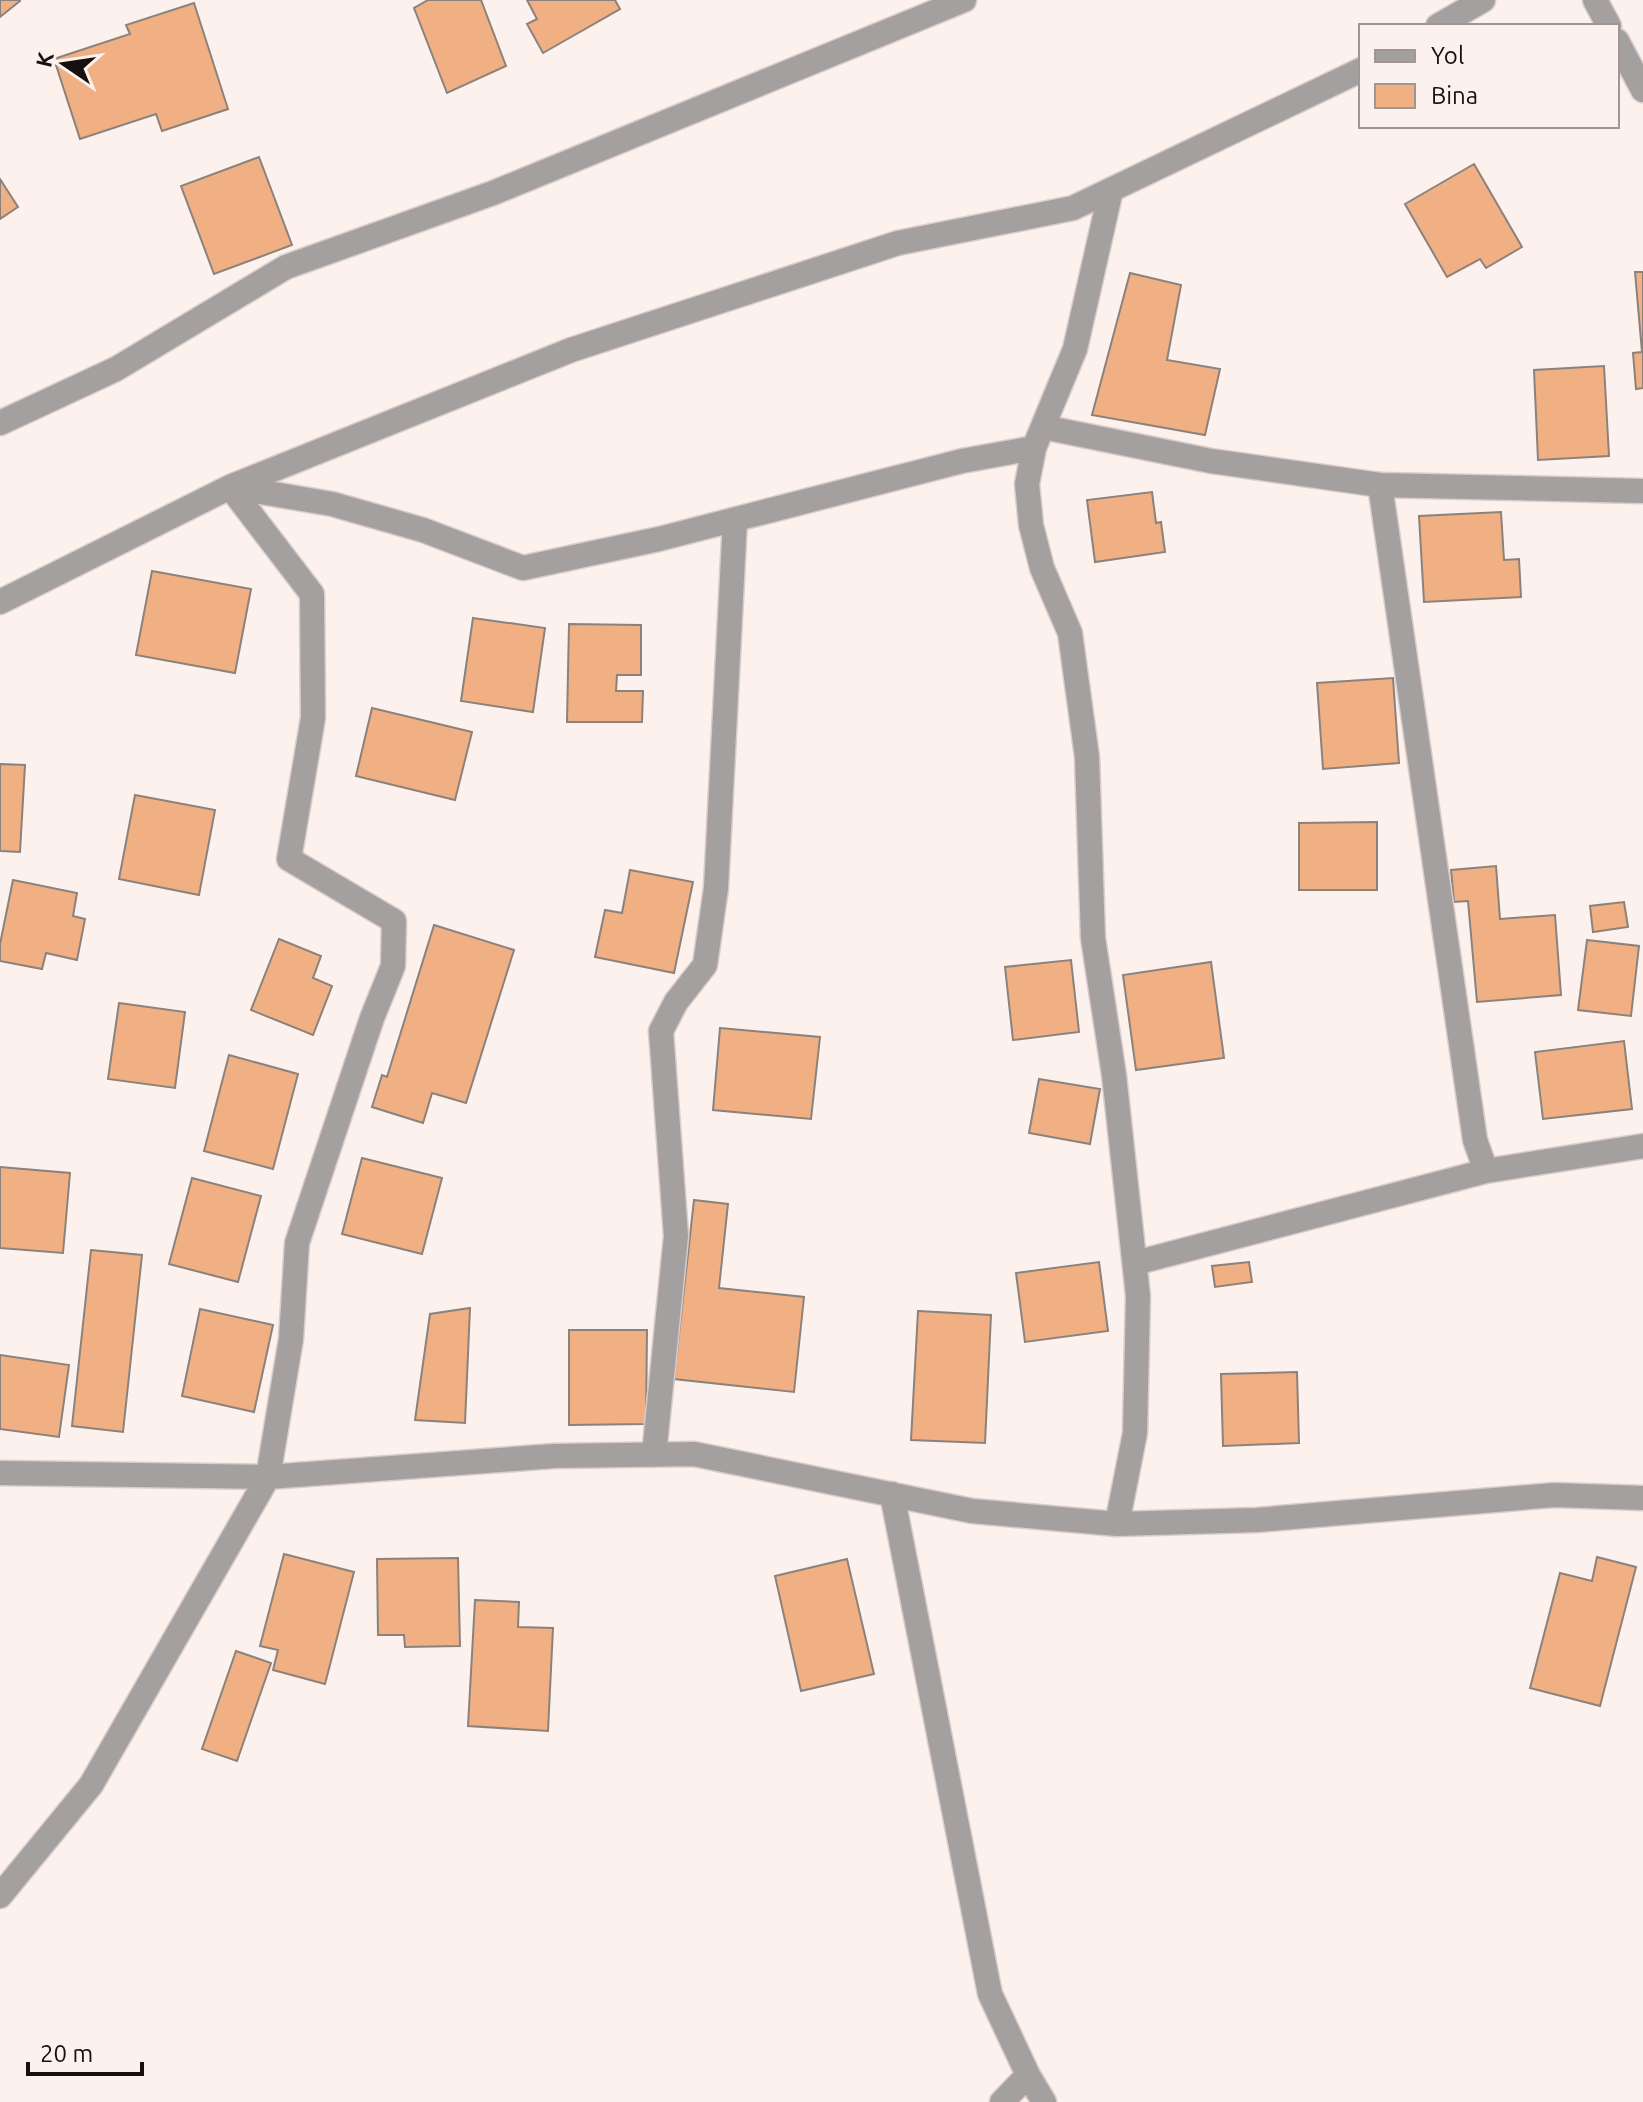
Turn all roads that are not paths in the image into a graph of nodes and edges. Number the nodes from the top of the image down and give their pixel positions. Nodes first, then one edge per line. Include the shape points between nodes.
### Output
1 (964, 0) edge
2 (1483, 0) edge
3 (1595, 0) edge
4 (1441, 24) edge
5 (1608, 24) edge
6 (1619, 45) edge
7 (1359, 71) edge
8 (1643, 90) edge
9 (1111, 190) junction
10 (0, 423) edge
11 (1039, 437) junction
12 (1380, 485) junction
13 (230, 487) junction
14 (1643, 491) edge
15 (735, 520) junction
16 (0, 602) edge
17 (1643, 1146) edge
18 (1486, 1171) junction
19 (1135, 1263) junction
20 (654, 1455) junction
21 (0, 1473) edge
22 (268, 1477) junction
23 (892, 1494) junction
24 (1643, 1498) edge
25 (1117, 1524) junction
26 (0, 1896) edge
27 (1028, 2075) junction
28 (1002, 2102) edge
29 (1044, 2102) edge

1 - 10 street via 493,193 286,267 116,369
2 - 4 street
3 - 5 street
6 - 8 street
7 - 9 street
9 - 11 street via 1075,349
9 - 13 street via 1073,208 898,243 585,345
11 - 12 street
11 - 15 street
11 - 19 street via 1027,484 1031,525 1042,568 1070,633 1087,757 1093,938
12 - 14 street
12 - 18 street via 1475,1140
13 - 15 street via 332,504 423,530 523,568
13 - 16 street
13 - 22 street via 312,594 313,718 289,859 394,921 393,966 297,1243 291,1339
15 - 20 street via 716,888 705,965 661,1031 676,1236
17 - 18 street
18 - 19 street
19 - 25 street via 1135,1433
20 - 22 street via 554,1456
20 - 23 street via 694,1454
21 - 22 street
22 - 26 street via 91,1785
23 - 25 street via 972,1511
23 - 27 street via 990,1994
24 - 25 street via 1554,1495 1257,1520
27 - 28 street
27 - 29 street

